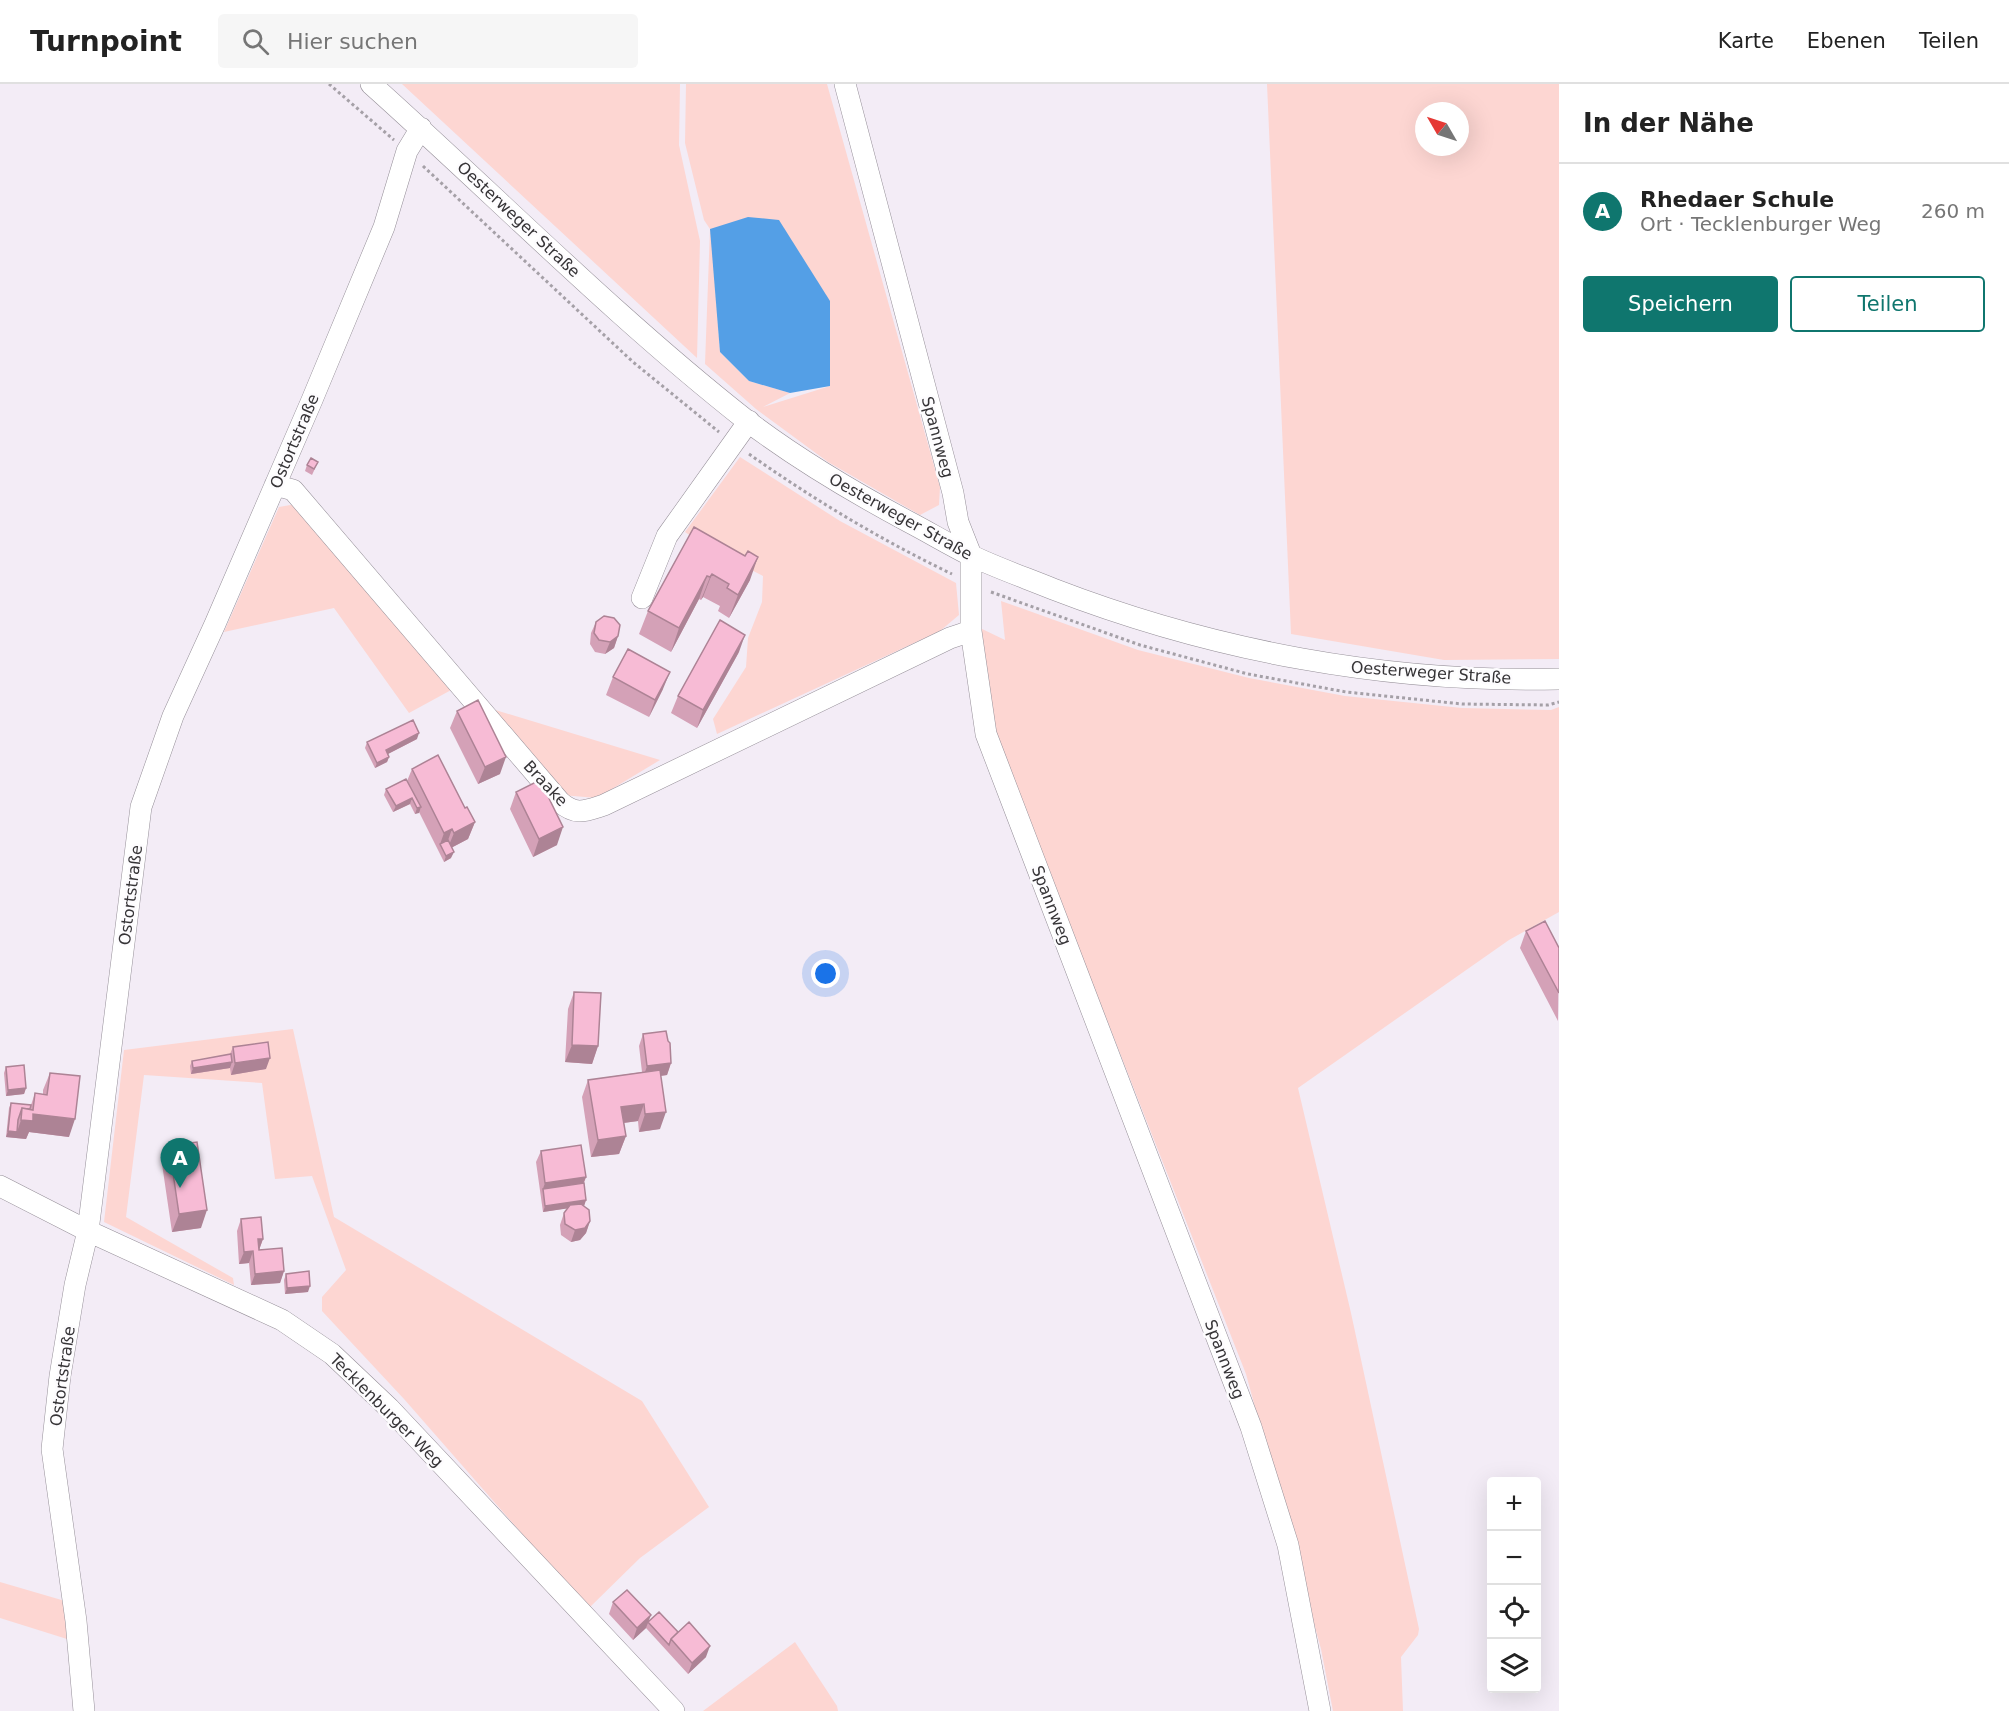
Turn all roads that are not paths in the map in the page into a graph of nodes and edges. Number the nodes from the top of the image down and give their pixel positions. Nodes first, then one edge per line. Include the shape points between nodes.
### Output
1 (371, 84) edge
2 (845, 84) edge
3 (421, 128) junction
4 (749, 422) junction
5 (275, 485) junction
6 (971, 555) junction
7 (642, 598) dead end
8 (971, 632) junction
9 (1559, 679) edge
10 (0, 1186) edge
11 (88, 1231) junction
12 (84, 1711) edge
13 (674, 1711) edge
14 (1320, 1711) edge

1 - 3 street, Oesterweger Straße
2 - 6 street, Spannweg via 958,522
3 - 4 street, Oesterweger Straße via 658,348
3 - 5 street, Ostortstraße via 407,151 384,227
4 - 6 street, Oesterweger Straße via 860,495
4 - 7 street via 667,536
5 - 8 street, Braake via 293,490 569,810 584,812 604,805 950,638
5 - 11 street, Ostortstraße via 173,716 141,807
6 - 8 street, Spannweg
6 - 9 street, Oesterweger Straße via 1127,616 1227,644 1370,670
8 - 14 street, Spannweg via 986,734 1251,1427 1288,1545
10 - 11 street, Tecklenburger Weg
11 - 12 street, Ostortstraße via 75,1285 52,1449
11 - 13 street, Tecklenburger Weg via 282,1320 332,1354 397,1416

